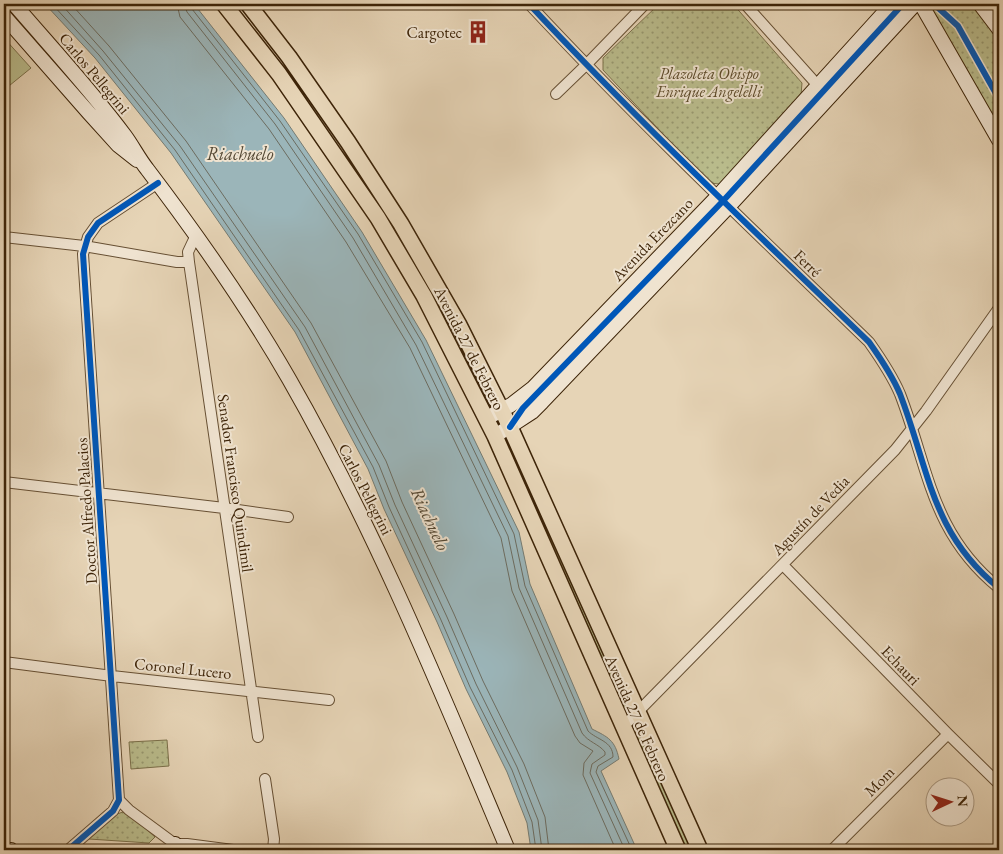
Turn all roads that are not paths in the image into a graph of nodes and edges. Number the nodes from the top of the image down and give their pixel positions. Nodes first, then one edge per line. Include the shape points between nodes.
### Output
1 (14, 4) edge
2 (224, 4) edge
3 (248, 4) edge
4 (529, 4) edge
5 (645, 4) edge
6 (745, 4) edge
7 (890, 4) edge
8 (915, 4) edge
9 (921, 4) edge
10 (980, 4) edge
11 (4, 16) edge
12 (999, 29) edge
13 (586, 65) junction
14 (817, 86) junction
15 (556, 94) dead end
16 (828, 98) junction
17 (999, 140) edge
18 (146, 168) junction
19 (158, 183) junction
20 (718, 196) junction
21 (729, 206) junction
22 (196, 235) junction
23 (4, 237) edge
24 (84, 246) junction
25 (189, 262) junction
26 (999, 308) edge
27 (502, 410) junction
28 (486, 418) junction
29 (510, 427) junction
30 (912, 430) junction
31 (495, 436) junction
32 (4, 482) edge
33 (99, 492) junction
34 (224, 508) junction
35 (288, 517) dead end
36 (783, 565) junction
37 (999, 588) edge
38 (4, 662) edge
39 (112, 676) junction
40 (252, 691) junction
41 (330, 700) dead end
42 (639, 712) junction
43 (623, 727) junction
44 (948, 734) junction
45 (258, 737) dead end
46 (265, 779) dead end
47 (999, 784) edge
48 (119, 800) junction
49 (175, 848) edge
50 (4, 850) edge
51 (11, 850) edge
52 (68, 850) edge
53 (233, 850) edge
54 (273, 850) edge
55 (508, 850) edge
56 (678, 850) edge
57 (700, 850) edge
58 (832, 850) edge

1 - 18 main road, Carlos Pellegrini via 102,107
2 - 28 main road, Avenida 27 de Febrero via 279,74 378,218 424,296
3 - 27 main road, Avenida 27 de Febrero via 290,57 401,224 460,325
4 - 13 street, Ferré
5 - 13 street
6 - 14 street
7 - 14 main road, Avenida Erezcano
8 - 16 main road, Avenida Erezcano
9 - 17 main road
10 - 12 main road
11 - 18 main road, Carlos Pellegrini via 118,145
13 - 15 street
13 - 20 street, Ferré
14 - 16 street
14 - 20 main road, Avenida Erezcano
16 - 21 main road, Avenida Erezcano
18 - 19 main road, Carlos Pellegrini
19 - 22 main road, Carlos Pellegrini
19 - 24 street, Doctor Alfredo Palacios via 98,223
20 - 21 street, Ferré
20 - 27 main road, Avenida Erezcano via 533,388
21 - 29 main road, Avenida Erezcano via 542,402
21 - 30 street, Ferré via 869,342 886,366
22 - 25 street, Senador Francisco Quindimil via 188,252
22 - 55 main road, Carlos Pellegrini via 288,377 374,542
23 - 24 street
24 - 25 street
24 - 33 street, Doctor Alfredo Palacios via 82,267
25 - 34 street, Senador Francisco Quindimil
26 - 30 street, Agustín de Vedia
27 - 28 main road, Avenida Erezcano
27 - 29 main road, Avenida 27 de Febrero
28 - 31 main road, Avenida 27 de Febrero
29 - 31 main road, Avenida Erezcano
29 - 42 main road, Avenida 27 de Febrero
30 - 36 street, Agustín de Vedia
30 - 37 street, Ferré via 944,522 965,555
31 - 43 main road, Avenida 27 de Febrero
32 - 33 street
33 - 34 street
33 - 39 street, Doctor Alfredo Palacios
34 - 35 street
34 - 40 street, Senador Francisco Quindimil
36 - 42 street, Agustín de Vedia
36 - 44 street, Echauri
38 - 39 street, Coronel Lucero
39 - 40 street, Coronel Lucero
39 - 48 street, Doctor Alfredo Palacios
40 - 41 street, Coronel Lucero
40 - 45 street, Senador Francisco Quindimil
42 - 43 street, Agustín de Vedia
42 - 57 main road, Avenida 27 de Febrero
43 - 56 main road, Avenida 27 de Febrero
44 - 47 street, Echauri
44 - 58 street, Mom
46 - 54 street
48 - 49 street
48 - 52 street via 113,811
49 - 53 street via 187,844
50 - 51 main road

